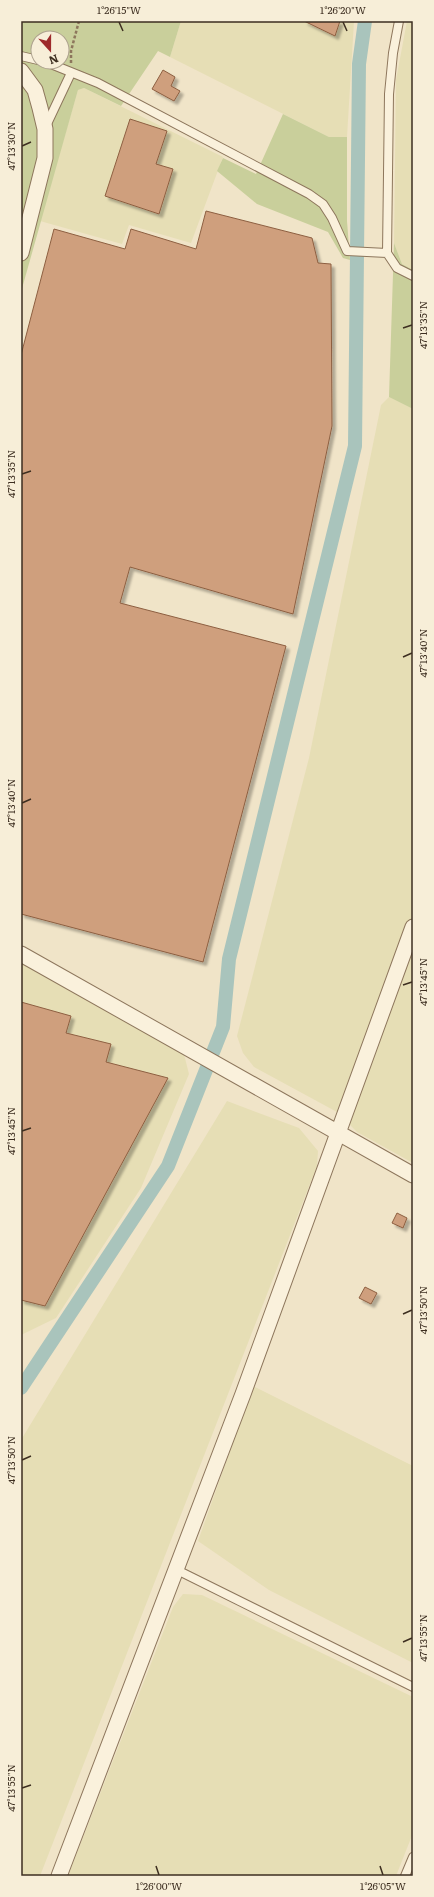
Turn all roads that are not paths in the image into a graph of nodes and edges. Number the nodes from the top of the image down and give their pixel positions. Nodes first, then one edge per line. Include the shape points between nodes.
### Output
1 (399, 21) edge
2 (64, 70) edge
3 (21, 71) edge
4 (71, 73) junction
5 (44, 129) junction
6 (21, 253) edge
7 (387, 253) junction
8 (413, 276) edge
9 (413, 927) edge
10 (21, 954) edge
11 (339, 1133) junction
12 (413, 1175) edge
13 (177, 1570) junction
14 (413, 1687) edge
15 (413, 1857) edge
16 (59, 1876) edge
17 (405, 1876) edge

1 - 7 lane via 389,94
2 - 4 lane
3 - 5 street via 35,90
4 - 5 lane
4 - 7 lane via 98,84 309,194 323,204 347,251
5 - 6 street via 45,158
7 - 8 lane via 397,268
9 - 11 street
10 - 11 street
11 - 12 street
11 - 13 street
13 - 14 lane
13 - 16 street
15 - 17 lane

